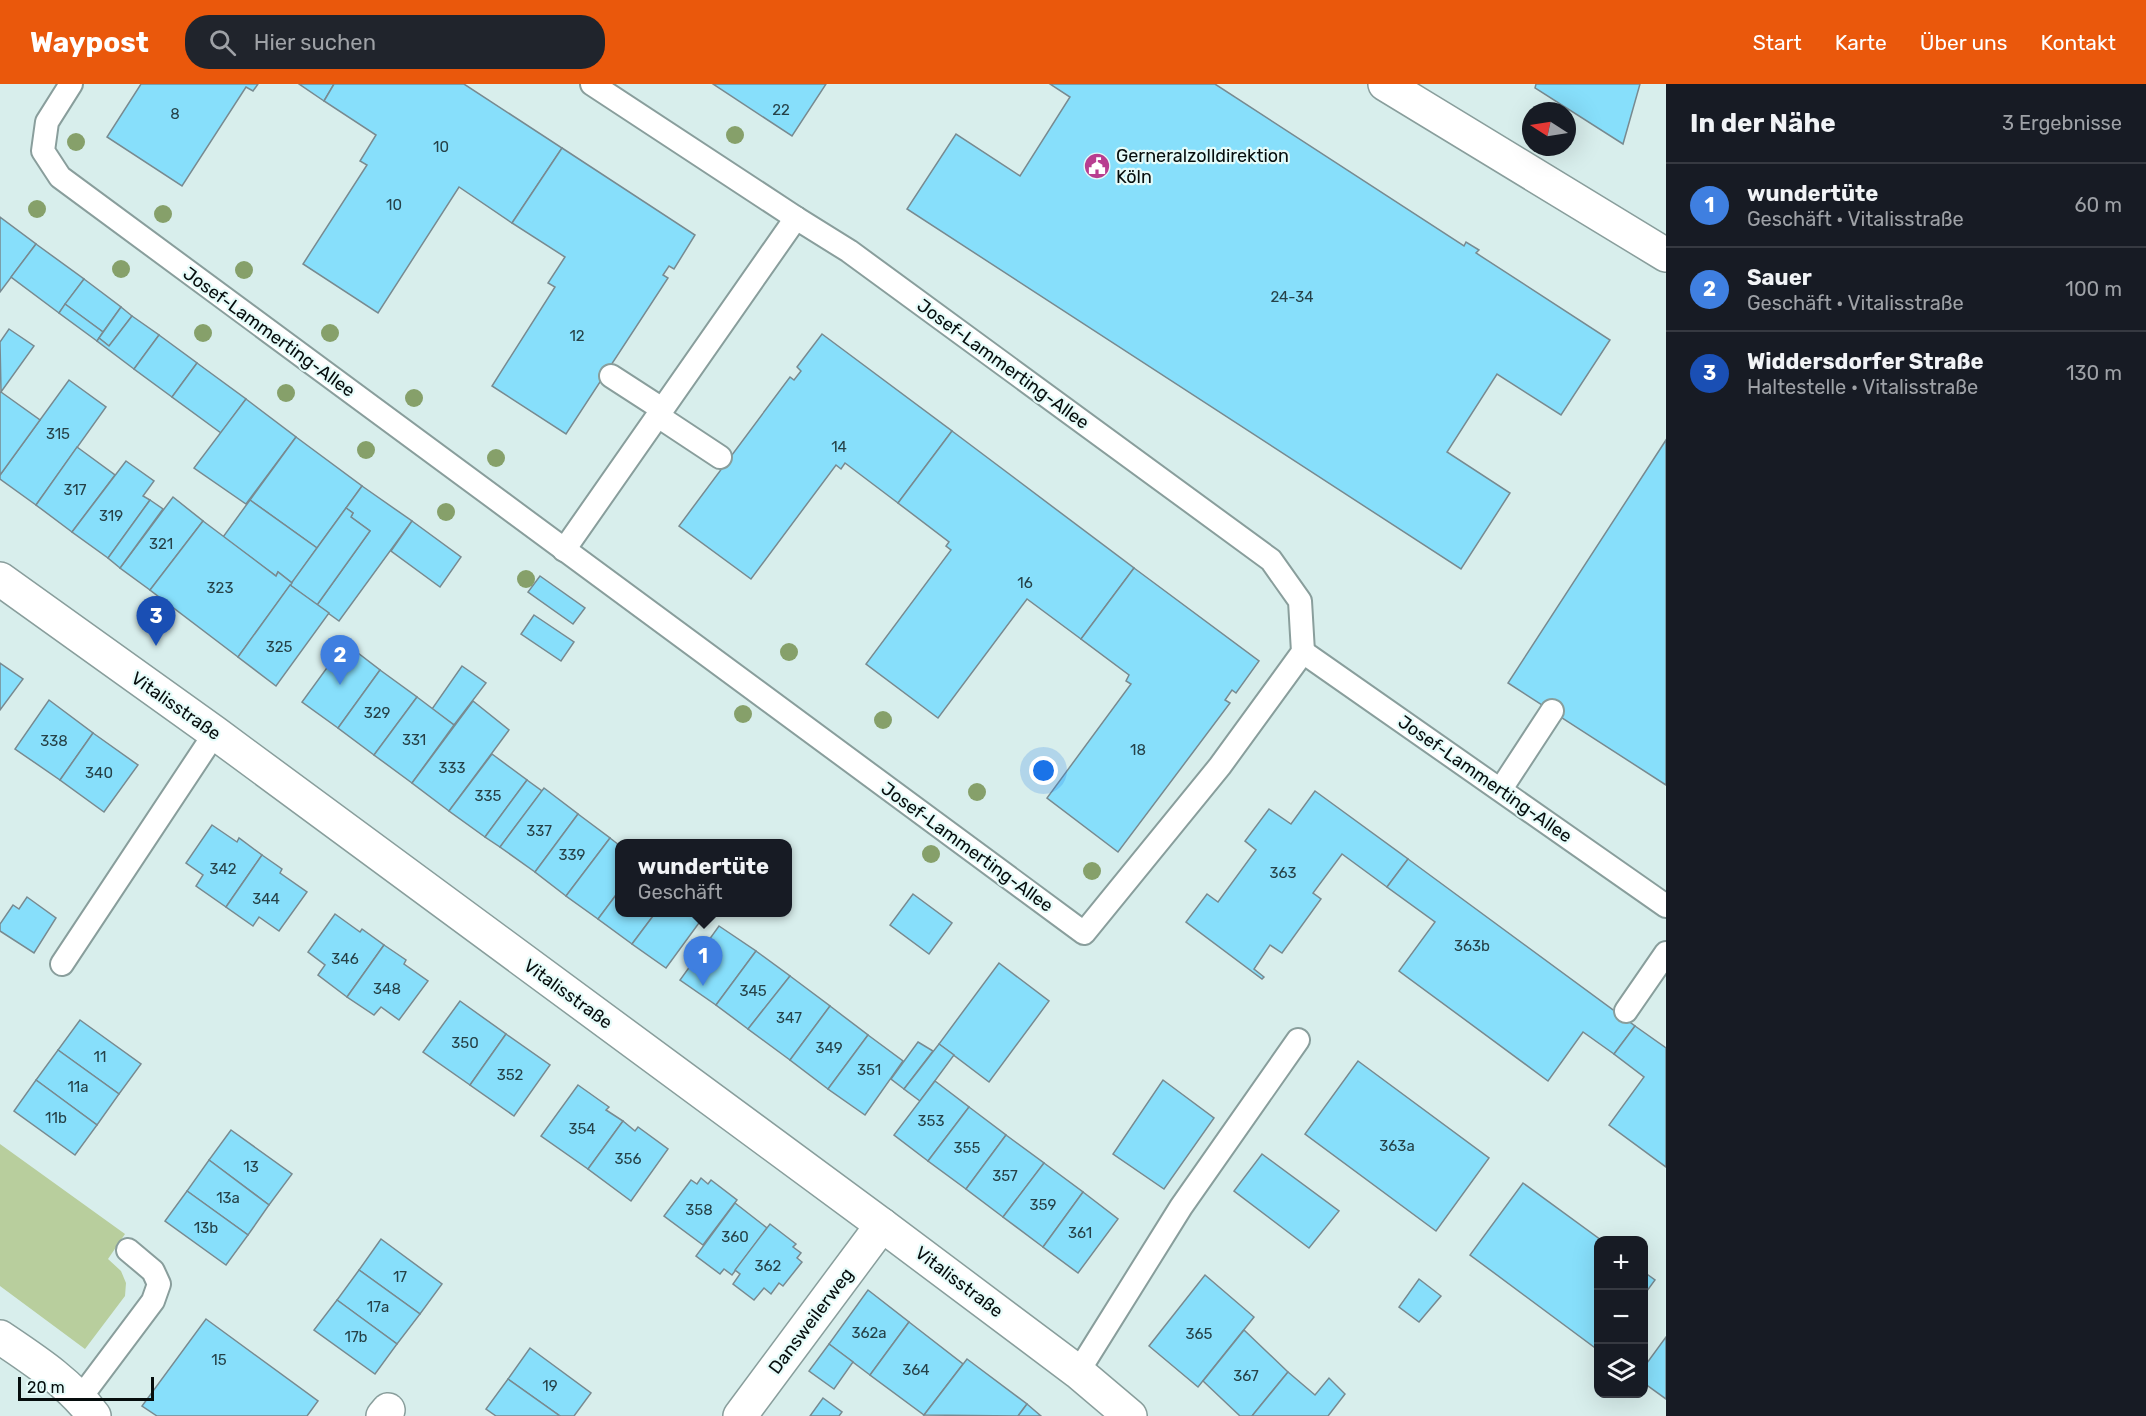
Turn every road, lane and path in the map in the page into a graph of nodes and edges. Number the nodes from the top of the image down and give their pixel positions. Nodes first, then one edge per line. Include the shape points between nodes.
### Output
1 (71, 84) edge
2 (592, 84) edge
3 (1385, 84) edge
4 (796, 219) junction
5 (1666, 255) edge
6 (611, 376) dead end
7 (660, 413) junction
8 (720, 457) dead end
9 (564, 550) junction
10 (0, 579) edge
11 (1303, 652) junction
12 (1552, 711) dead end
13 (215, 733) junction
14 (1501, 789) junction
15 (1666, 906) edge
16 (1666, 952) edge
17 (62, 964) dead end
18 (1626, 1011) dead end
19 (1298, 1040) dead end
20 (882, 1225) junction
21 (128, 1250) dead end
22 (0, 1337) edge
23 (1078, 1372) junction
24 (87, 1407) edge
25 (740, 1416) edge
26 (1130, 1416) edge

1 - 9 lane, Josef-Lammerting-Allee via 47,123 43,151 60,177
2 - 4 lane, Josef-Lammerting-Allee
3 - 5 street
4 - 7 lane
4 - 11 lane, Josef-Lammerting-Allee via 849,251 1271,560 1300,601
6 - 7 lane
7 - 8 lane
7 - 9 lane
9 - 11 lane, Josef-Lammerting-Allee via 1084,933 1220,766
10 - 13 street, Vitalisstraße
11 - 14 lane, Josef-Lammerting-Allee
12 - 14 lane
13 - 17 lane
13 - 20 street, Vitalisstraße
14 - 15 lane, Josef-Lammerting-Allee
16 - 18 lane
19 - 23 lane via 1181,1207
20 - 23 street, Vitalisstraße
20 - 25 street, Dansweilerweg
21 - 24 lane via 153,1271 159,1284 153,1301
22 - 24 street
23 - 26 street, Vitalisstraße

